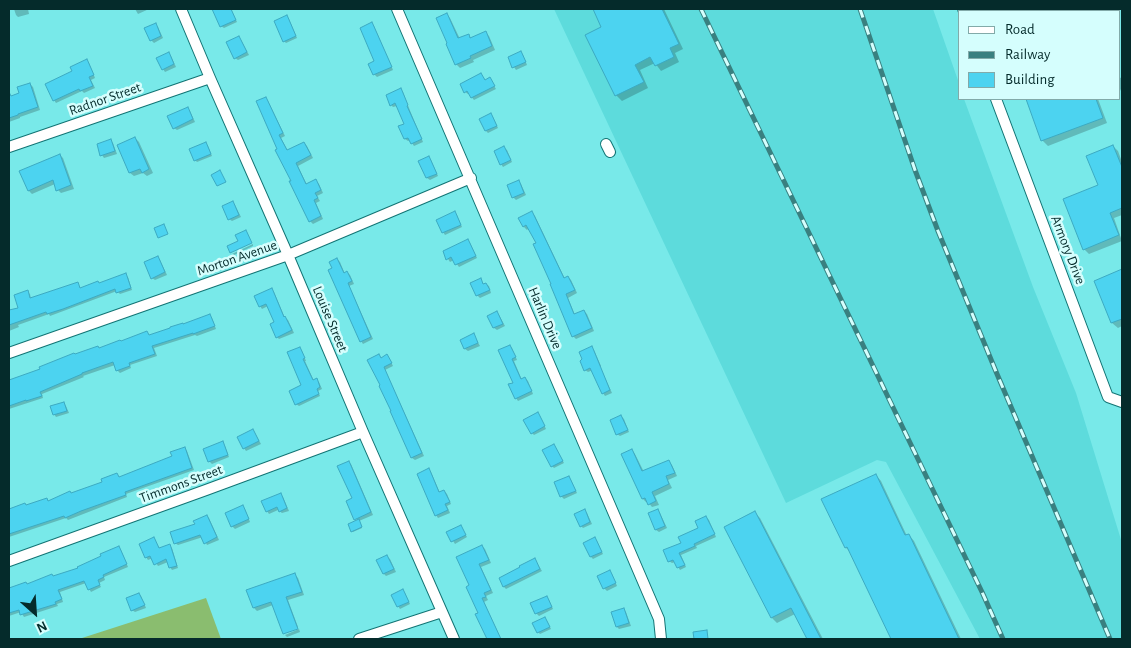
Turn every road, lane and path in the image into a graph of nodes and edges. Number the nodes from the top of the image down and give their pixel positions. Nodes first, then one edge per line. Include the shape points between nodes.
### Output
1 (181, 9) edge
2 (397, 9) edge
3 (210, 78) junction
4 (996, 100) edge
5 (9, 147) edge
6 (471, 178) junction
7 (288, 255) junction
8 (9, 353) edge
9 (1122, 402) edge
10 (363, 432) junction
11 (9, 561) edge
12 (442, 612) junction
13 (359, 639) edge
14 (454, 639) edge
15 (661, 639) edge

1 - 3 street, Louise Street
2 - 6 street, Harlin Drive
3 - 5 street, Radnor Street
3 - 7 street, Louise Street
4 - 9 street, Armory Drive via 1108,397
6 - 7 street, Morton Avenue
6 - 15 street, Harlin Drive via 659,619
7 - 8 street, Morton Avenue
7 - 10 street, Louise Street
10 - 11 street, Timmons Street
10 - 12 street, Louise Street
12 - 13 street
12 - 14 street, Louise Street

